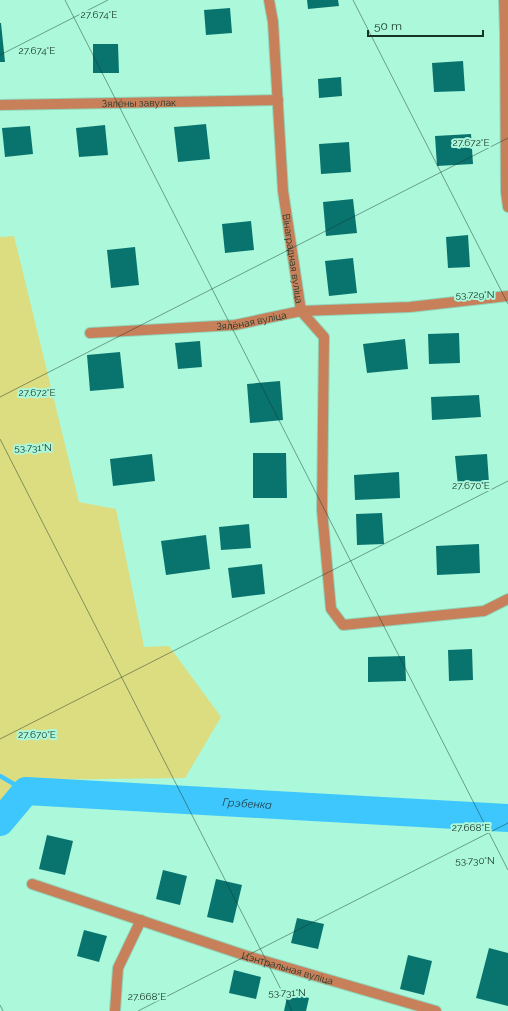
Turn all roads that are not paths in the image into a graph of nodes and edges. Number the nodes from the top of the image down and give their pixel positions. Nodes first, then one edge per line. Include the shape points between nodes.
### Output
1 (269, 0) edge
2 (504, 0) edge
3 (278, 100) junction
4 (0, 105) edge
5 (508, 207) edge
6 (508, 296) edge
7 (301, 311) junction
8 (90, 333) dead end
9 (508, 599) edge
10 (32, 884) dead end
11 (141, 920) junction
12 (115, 1011) edge
13 (436, 1011) edge

1 - 3 street, Вінаградная вуліца via 273,22
2 - 5 street
3 - 4 street, Зялёны завулак
3 - 7 street, Вінаградная вуліца via 283,191
6 - 7 street, Зялёная вуліца via 410,308
7 - 8 street, Зялёная вуліца via 235,325
7 - 9 street, Вінаградная вуліца via 324,337 322,510 331,609 343,625 484,611
10 - 11 street, Цэнтральная вуліца
11 - 12 street via 118,968
11 - 13 street, Цэнтральная вуліца via 244,955

